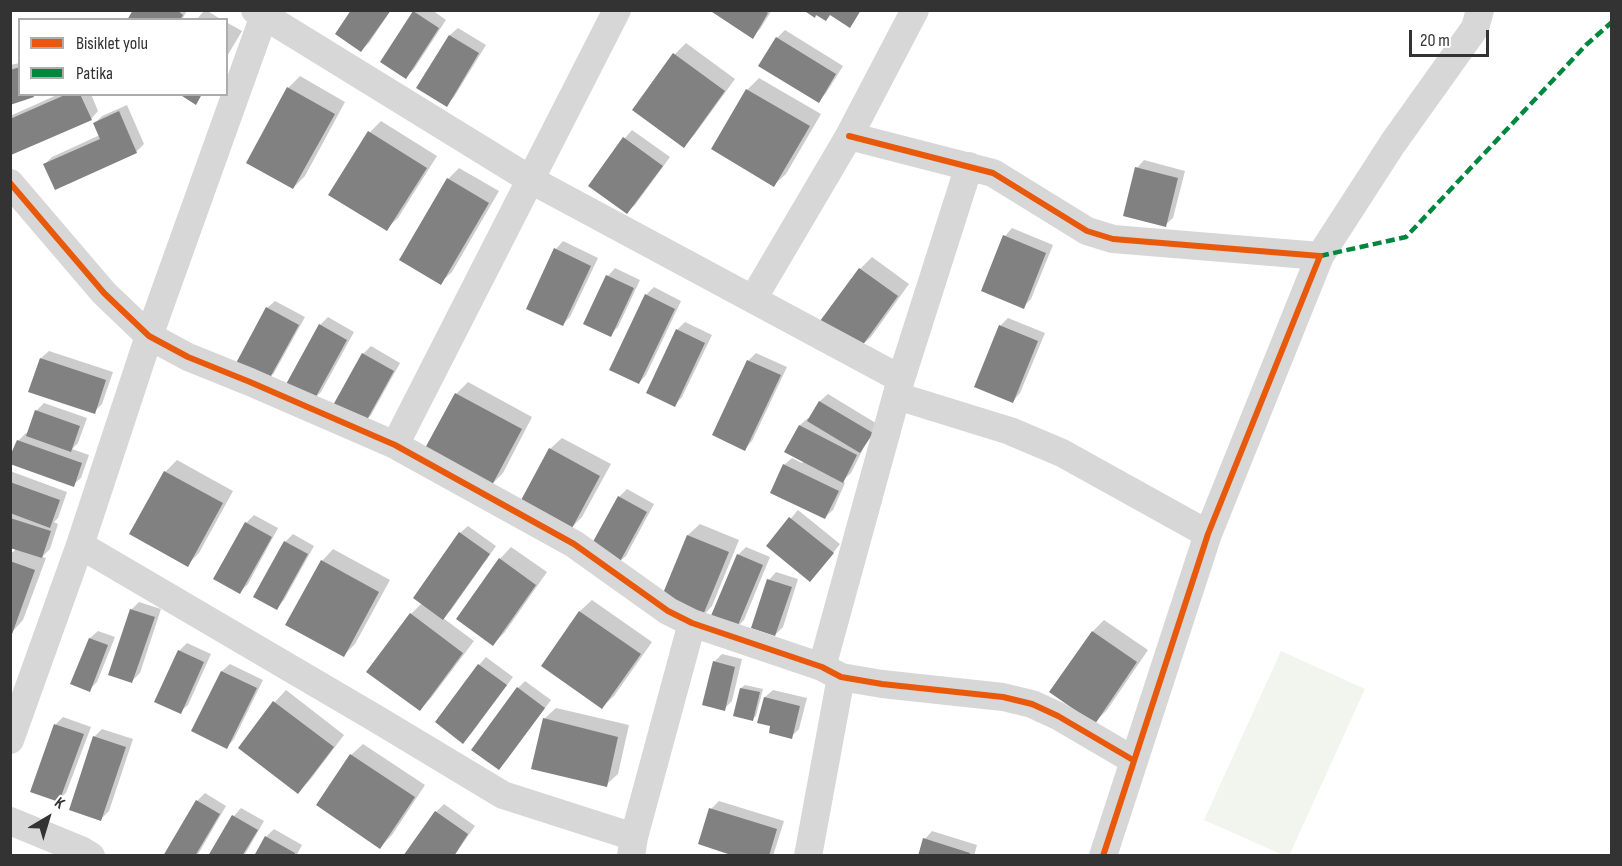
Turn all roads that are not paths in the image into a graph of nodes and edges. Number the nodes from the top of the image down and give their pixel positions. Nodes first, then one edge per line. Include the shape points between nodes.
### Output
1 (617, 10) edge
2 (915, 10) edge
3 (1480, 10) edge
4 (261, 12) edge
5 (849, 136) junction
6 (969, 166) junction
7 (531, 180) junction
8 (10, 183) edge
9 (1320, 256) junction
10 (753, 299) junction
11 (149, 336) junction
12 (899, 388) junction
13 (395, 444) junction
14 (1208, 534) junction
15 (80, 545) junction
16 (692, 623) junction
17 (832, 672) junction
18 (10, 741) edge
19 (1133, 759) junction
20 (10, 821) edge
21 (633, 846) edge
22 (91, 855) edge
23 (808, 855) edge
24 (1103, 855) edge

1 - 7 street
2 - 5 street
3 - 9 street via 1475,28 1393,143
4 - 7 street
4 - 11 street
5 - 6 street
5 - 10 street
6 - 9 street via 993,173 1087,231 1113,239
6 - 12 street
7 - 10 street
7 - 13 street
8 - 11 street via 104,293
9 - 14 street
10 - 12 street
11 - 13 street via 188,357
11 - 15 street
12 - 14 street via 1062,453
12 - 17 street
13 - 16 street via 574,544 668,611
14 - 19 street
15 - 18 street
15 - 21 street via 503,795
16 - 17 street
16 - 21 street
17 - 19 street via 882,684 1032,704
17 - 23 street
19 - 24 street
20 - 22 street

